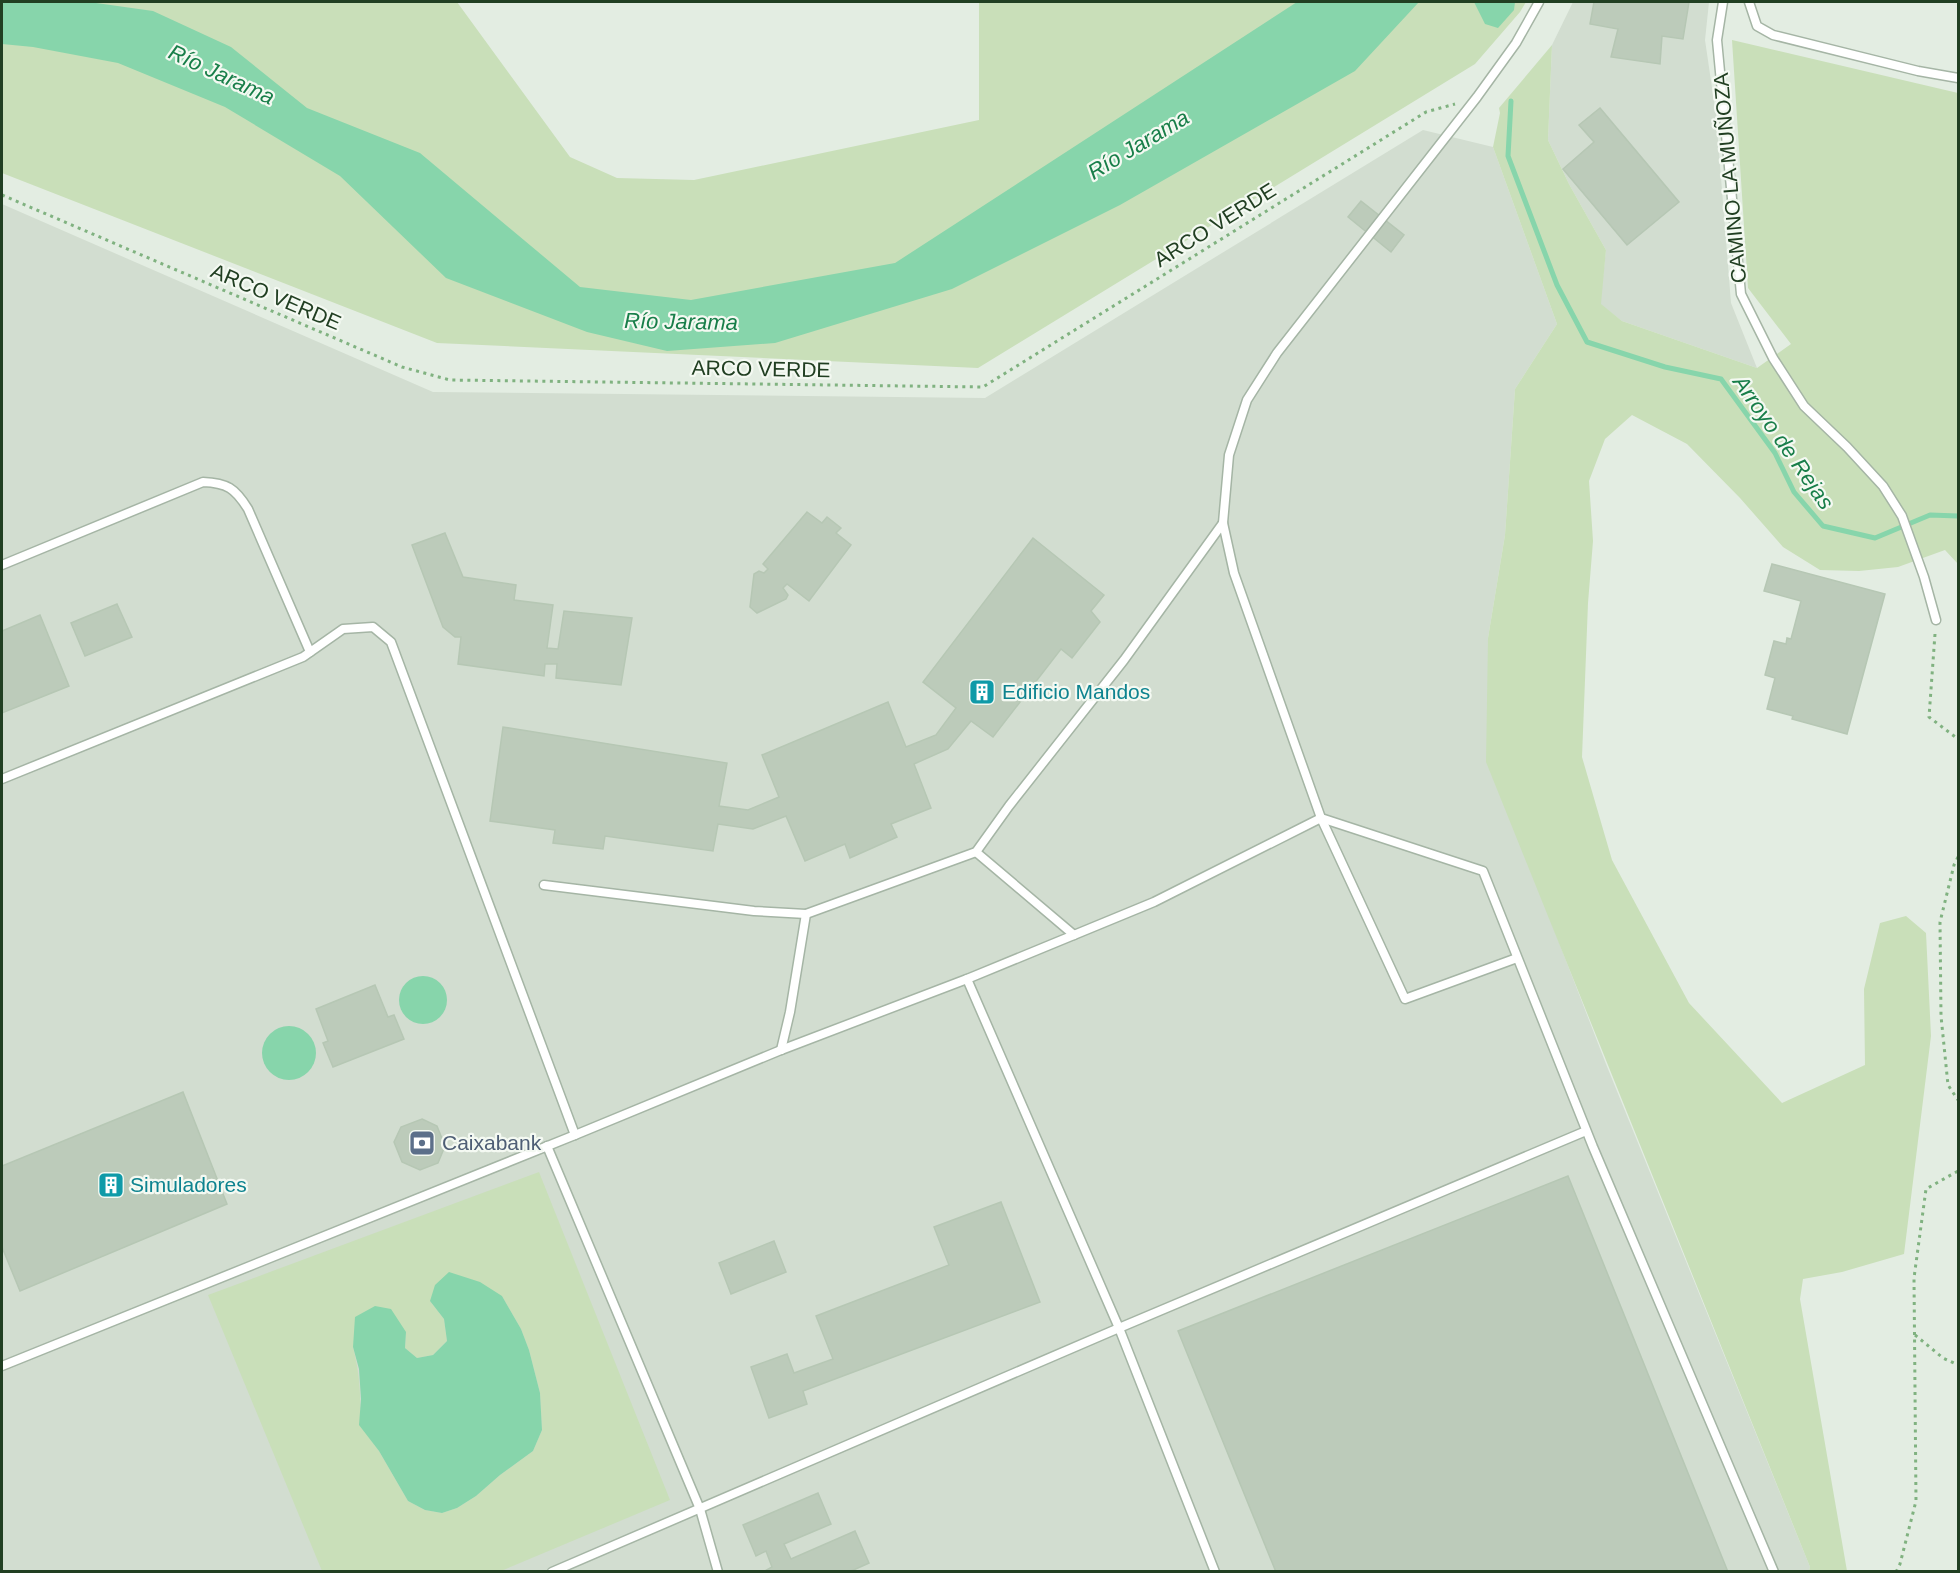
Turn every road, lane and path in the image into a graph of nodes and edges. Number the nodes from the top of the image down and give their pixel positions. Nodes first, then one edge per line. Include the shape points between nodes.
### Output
1 (1539, 2) edge
2 (1723, 2) edge
3 (1749, 2) edge
4 (1959, 78) edge
5 (1478, 98) junction
6 (2, 195) edge
7 (1222, 523) junction
8 (2, 565) edge
9 (1936, 620) joint
10 (310, 652) junction
11 (1959, 739) edge
12 (2, 779) edge
13 (1321, 818) junction
14 (976, 852) junction
15 (1959, 857) edge
16 (544, 885) dead end
17 (806, 914) junction
18 (1074, 935) junction
19 (1517, 958) junction
20 (967, 979) junction
21 (781, 1050) junction
22 (1959, 1100) edge
23 (1586, 1131) junction
24 (575, 1135) junction
25 (547, 1146) junction
26 (1959, 1171) edge
27 (1119, 1328) junction
28 (1915, 1335) junction
29 (1959, 1365) edge
30 (2, 1366) edge
31 (700, 1509) junction
32 (552, 1572) edge
33 (718, 1572) edge
34 (1215, 1572) edge
35 (1774, 1572) edge
36 (1896, 1572) edge

1 - 5 lane
2 - 9 lane, CAMINO LA MUÑOZA via 1717,40 1741,294 1773,358 1804,406 1883,486 1902,516
3 - 4 lane via 1757,26 1773,35
5 - 6 path, ARCO VERDE via 1425,112 983,387 450,380 402,367
5 - 7 lane via 1277,353 1247,400 1229,455
7 - 13 lane via 1234,573
7 - 14 lane via 1124,660
8 - 10 lane via 203,482 222,483 239,494 248,508
9 - 11 path via 1929,717
10 - 12 lane
10 - 24 lane via 343,630 373,627 391,642
13 - 18 lane via 1154,902
13 - 19 lane via 1483,871
13 - 19 lane via 1405,999
14 - 17 lane
14 - 18 lane
15 - 22 path via 1940,922 1941,1016 1948,1085
16 - 17 lane
17 - 21 lane
18 - 20 lane
19 - 23 lane
20 - 21 lane
20 - 27 lane
21 - 24 lane
23 - 27 lane
23 - 35 lane
24 - 25 lane
25 - 30 lane
25 - 31 lane
26 - 28 path via 1926,1189 1914,1278
27 - 31 lane
27 - 34 lane
28 - 29 path via 1943,1358
28 - 36 path via 1916,1501
31 - 32 lane
31 - 33 lane

